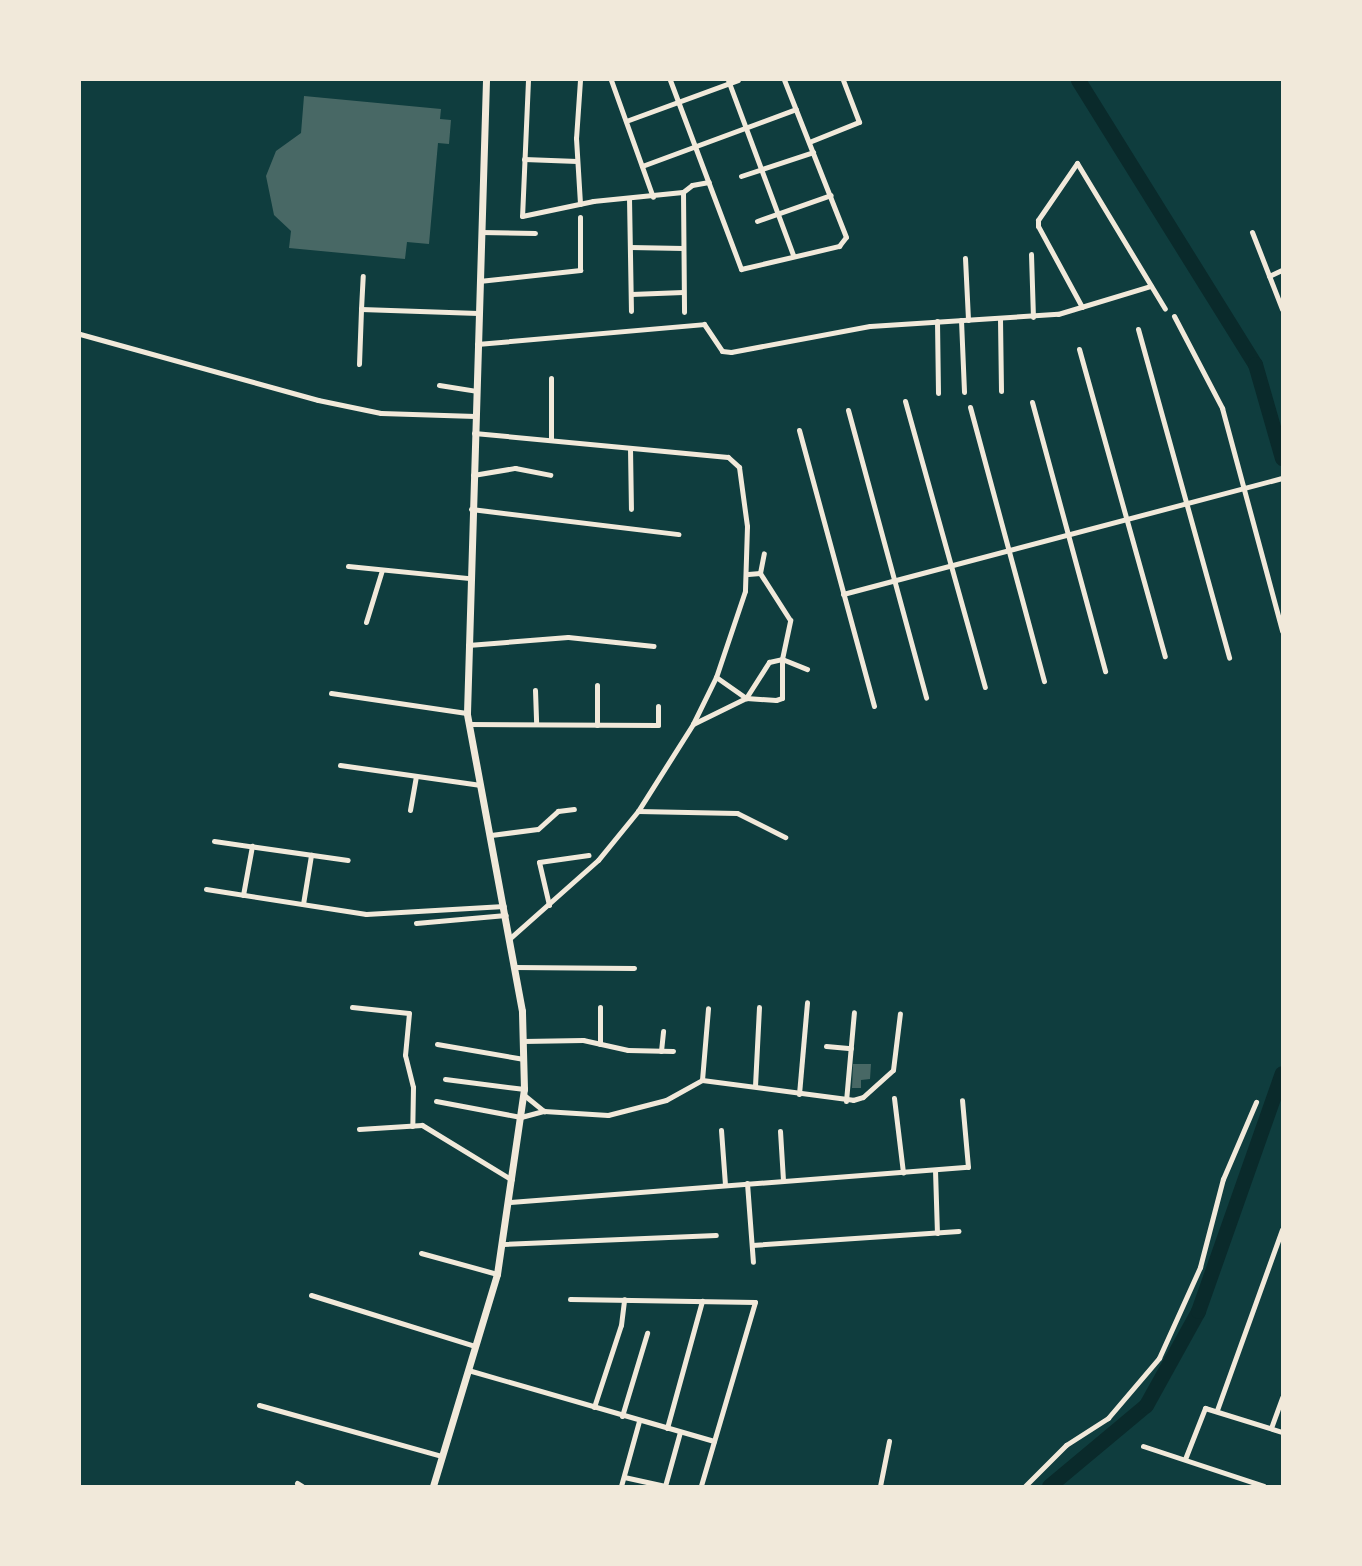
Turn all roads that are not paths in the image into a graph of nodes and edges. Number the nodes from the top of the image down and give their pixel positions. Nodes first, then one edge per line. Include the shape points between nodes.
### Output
1 (486, 80) edge
2 (528, 80) edge
3 (580, 80) edge
4 (611, 80) edge
5 (670, 80) edge
6 (738, 80) edge
7 (784, 80) edge
8 (843, 80) edge
9 (729, 81) edge
10 (679, 103) junction
11 (796, 109) junction
12 (626, 121) junction
13 (745, 125) junction
14 (809, 142) junction
15 (695, 145) junction
16 (813, 152) junction
17 (524, 159) junction
18 (577, 161) junction
19 (642, 166) junction
20 (762, 171) junction
21 (741, 176) dead end
22 (709, 183) junction
23 (682, 192) junction
24 (831, 195) junction
25 (653, 197) junction
26 (628, 198) junction
27 (580, 204) junction
28 (778, 215) junction
29 (580, 217) dead end
30 (757, 221) dead end
31 (481, 232) junction
32 (1252, 232) dead end
33 (535, 233) dead end
34 (630, 247) junction
35 (683, 248) junction
36 (1031, 254) dead end
37 (793, 255) junction
38 (965, 258) dead end
39 (1282, 270) edge
40 (363, 276) dead end
41 (1269, 276) junction
42 (479, 281) junction
43 (1151, 286) junction
44 (683, 292) junction
45 (631, 294) junction
46 (1082, 307) junction
47 (361, 309) junction
48 (1165, 309) dead end
49 (1282, 309) edge
50 (632, 311) dead end
51 (684, 312) dead end
52 (478, 314) junction
53 (1174, 316) dead end
54 (1033, 317) junction
55 (1000, 319) junction
56 (961, 320) junction
57 (968, 320) junction
58 (937, 321) junction
59 (1138, 328) dead end
60 (80, 334) edge
61 (477, 344) junction
62 (1079, 349) dead end
63 (359, 364) dead end
64 (551, 378) dead end
65 (439, 385) dead end
66 (476, 391) junction
67 (1002, 391) dead end
68 (964, 392) dead end
69 (938, 393) dead end
70 (906, 402) dead end
71 (1032, 402) dead end
72 (970, 407) dead end
73 (848, 410) dead end
74 (475, 416) junction
75 (799, 430) dead end
76 (474, 433) junction
77 (550, 440) junction
78 (630, 448) junction
79 (472, 475) junction
80 (550, 475) dead end
81 (1282, 478) edge
82 (1243, 487) junction
83 (1184, 502) junction
84 (471, 509) junction
85 (631, 509) dead end
86 (1125, 518) junction
87 (678, 534) dead end
88 (1068, 534) junction
89 (1008, 550) junction
90 (764, 553) dead end
91 (952, 565) junction
92 (348, 566) dead end
93 (382, 570) junction
94 (760, 573) junction
95 (748, 574) junction
96 (470, 578) junction
97 (894, 579) junction
98 (843, 594) junction
99 (366, 622) dead end
100 (1282, 631) edge
101 (467, 645) junction
102 (654, 646) dead end
103 (1165, 656) dead end
104 (1229, 658) dead end
105 (782, 659) junction
106 (807, 669) dead end
107 (1105, 670) dead end
108 (716, 677) junction
109 (1044, 681) dead end
110 (597, 685) dead end
111 (985, 687) dead end
112 (535, 690) dead end
113 (331, 693) dead end
114 (746, 698) junction
115 (926, 698) dead end
116 (658, 706) dead end
117 (874, 706) dead end
118 (467, 713) junction
119 (469, 724) junction
120 (536, 724) junction
121 (597, 724) junction
122 (693, 724) junction
123 (340, 765) dead end
124 (416, 777) junction
125 (481, 784) junction
126 (574, 809) dead end
127 (410, 810) dead end
128 (638, 811) junction
129 (490, 834) junction
130 (785, 837) dead end
131 (214, 841) dead end
132 (252, 846) junction
133 (310, 855) junction
134 (589, 855) dead end
135 (348, 860) dead end
136 (206, 889) dead end
137 (243, 895) junction
138 (303, 904) junction
139 (549, 905) junction
140 (504, 906) junction
141 (506, 915) junction
142 (416, 923) dead end
143 (510, 938) junction
144 (514, 967) junction
145 (634, 968) dead end
146 (807, 1002) dead end
147 (352, 1007) dead end
148 (600, 1007) dead end
149 (759, 1007) dead end
150 (708, 1008) dead end
151 (854, 1012) dead end
152 (900, 1013) dead end
153 (663, 1031) dead end
154 (523, 1041) junction
155 (437, 1044) dead end
156 (600, 1044) junction
157 (826, 1046) dead end
158 (851, 1048) junction
159 (661, 1051) junction
160 (673, 1051) dead end
161 (524, 1059) junction
162 (445, 1079) dead end
163 (702, 1080) junction
164 (754, 1086) junction
165 (524, 1092) junction
166 (799, 1094) junction
167 (894, 1098) dead end
168 (962, 1100) dead end
169 (436, 1101) dead end
170 (846, 1101) junction
171 (1256, 1102) dead end
172 (544, 1111) junction
173 (521, 1118) junction
174 (412, 1126) junction
175 (359, 1129) dead end
176 (721, 1130) dead end
177 (780, 1131) dead end
178 (935, 1170) junction
179 (903, 1172) junction
180 (783, 1180) junction
181 (514, 1181) junction
182 (747, 1183) junction
183 (725, 1185) junction
184 (510, 1202) junction
185 (1282, 1229) edge
186 (959, 1231) dead end
187 (937, 1233) junction
188 (716, 1235) dead end
189 (503, 1244) junction
190 (752, 1245) junction
191 (421, 1253) dead end
192 (753, 1262) dead end
193 (497, 1274) junction
194 (311, 1295) dead end
195 (570, 1299) dead end
196 (624, 1299) junction
197 (702, 1301) junction
198 (647, 1333) dead end
199 (476, 1346) junction
200 (468, 1370) junction
201 (1282, 1397) edge
202 (259, 1405) dead end
203 (594, 1407) junction
204 (1217, 1410) junction
205 (622, 1416) junction
206 (639, 1421) junction
207 (667, 1428) junction
208 (1271, 1428) junction
209 (680, 1432) junction
210 (1282, 1432) edge
211 (889, 1441) dead end
212 (714, 1442) junction
213 (1143, 1446) dead end
214 (442, 1456) junction
215 (1185, 1460) junction
216 (624, 1477) junction
217 (433, 1486) edge
218 (621, 1486) edge
219 (665, 1486) edge
220 (701, 1486) edge
221 (880, 1486) edge
222 (1025, 1486) edge
223 (1264, 1486) edge

1 - 31 street
2 - 17 street
3 - 18 street
4 - 12 street
5 - 10 street
6 - 9 street
7 - 11 street
8 - 14 street via 859,122
9 - 10 street
9 - 13 street
10 - 12 street
10 - 15 street
11 - 13 street
11 - 14 street
12 - 19 street
13 - 15 street
13 - 20 street
14 - 16 street
15 - 19 street
15 - 22 street
16 - 20 street
16 - 24 street
17 - 18 street
17 - 27 street via 522,216
18 - 27 street
19 - 25 street
20 - 21 street
20 - 28 street
22 - 23 street via 692,185
22 - 37 street via 741,269
23 - 25 street
23 - 35 street
24 - 28 street
24 - 37 street via 846,233 845,240 839,246
25 - 26 street
26 - 27 street
26 - 34 street
28 - 30 street
28 - 37 street
29 - 42 street via 580,270
31 - 33 street
31 - 42 street
32 - 41 street
34 - 35 street
34 - 45 street
35 - 44 street
36 - 54 street
38 - 57 street
39 - 41 street
40 - 47 street
41 - 49 street
42 - 52 street
43 - 46 street
43 - 46 street via 1077,164 1038,220
43 - 48 street
44 - 45 street
44 - 51 street
45 - 50 street
46 - 54 street
47 - 52 street
47 - 63 street
52 - 61 street
53 - 82 street via 1222,408
54 - 55 street
55 - 57 street
55 - 67 street
56 - 57 street
56 - 58 street
56 - 68 street
58 - 61 street via 870,326 731,352 722,351 704,324
58 - 69 street
59 - 83 street
60 - 74 street via 325,402 391,413
61 - 66 street
62 - 86 street
64 - 77 street
65 - 66 street
66 - 74 street
70 - 91 street
71 - 88 street
72 - 89 street
73 - 97 street
74 - 76 street
75 - 98 street
76 - 77 street
76 - 79 street
77 - 78 street
78 - 85 street
78 - 95 street via 728,457 739,467
79 - 80 street via 514,468
79 - 84 street
81 - 82 street
82 - 83 street
82 - 100 street
83 - 86 street
83 - 104 street
84 - 87 street
84 - 96 street
86 - 88 street
86 - 103 street
88 - 89 street
88 - 107 street
89 - 91 street
89 - 109 street
90 - 94 street
91 - 97 street
91 - 111 street
92 - 93 street
93 - 96 street
93 - 99 street
94 - 95 street
94 - 105 street via 790,620
95 - 108 street via 746,591
96 - 101 street
97 - 98 street
97 - 115 street
98 - 117 street
101 - 102 street via 568,637
101 - 118 street
105 - 106 street
105 - 114 street via 770,662
105 - 114 street via 782,698
108 - 114 street
108 - 122 street
110 - 121 street
112 - 120 street
113 - 118 street
114 - 122 street
116 - 121 street via 658,725
118 - 119 street
119 - 120 street
119 - 125 street
120 - 121 street
122 - 128 street
123 - 124 street
124 - 125 street
124 - 127 street
125 - 129 street
126 - 129 street via 558,812 538,829
128 - 130 street via 737,813
128 - 139 street via 598,860
129 - 140 street
131 - 132 street
132 - 133 street
132 - 137 street
133 - 135 street
133 - 138 street
134 - 139 street via 539,862
136 - 137 street
137 - 138 street
138 - 140 street via 375,914
139 - 143 street
140 - 141 street
141 - 142 street
141 - 143 street
143 - 144 street
144 - 145 street
144 - 154 street
146 - 166 street
147 - 174 street via 410,1013 405,1055 413,1086
148 - 156 street
149 - 164 street
150 - 163 street
151 - 158 street
152 - 170 street via 893,1070 863,1097
153 - 159 street
154 - 156 street via 583,1040
154 - 161 street
155 - 161 street
156 - 159 street
157 - 158 street
158 - 170 street
159 - 160 street
161 - 165 street
162 - 165 street
163 - 164 street
163 - 172 street via 638,1110 589,1116
164 - 166 street
165 - 172 street
165 - 173 street
166 - 170 street
167 - 179 street
168 - 178 street via 968,1167
169 - 173 street
171 - 222 street via 1223,1179 1200,1267 1159,1358 1108,1418 1066,1445
172 - 173 street
173 - 181 street
174 - 175 street
174 - 181 street via 429,1129
176 - 183 street
177 - 180 street
178 - 179 street
178 - 187 street
179 - 180 street
180 - 182 street
181 - 184 street
182 - 183 street
182 - 190 street
183 - 184 street
184 - 189 street
185 - 204 street
186 - 187 street
187 - 190 street
188 - 189 street
189 - 193 street
190 - 192 street
191 - 193 street
193 - 199 street
194 - 199 street
195 - 196 street
196 - 197 street
196 - 203 street via 621,1325
197 - 207 street
197 - 212 street via 755,1302
198 - 205 street
199 - 200 street
200 - 203 street
200 - 214 street
201 - 208 street
202 - 214 street
203 - 205 street
204 - 208 street
204 - 215 street via 1205,1408 1201,1412
205 - 206 street
206 - 207 street
206 - 216 street
207 - 209 street
208 - 210 street
209 - 212 street
209 - 219 street
211 - 221 street
212 - 220 street
213 - 215 street
214 - 217 street
215 - 223 street
216 - 218 street
216 - 219 street

